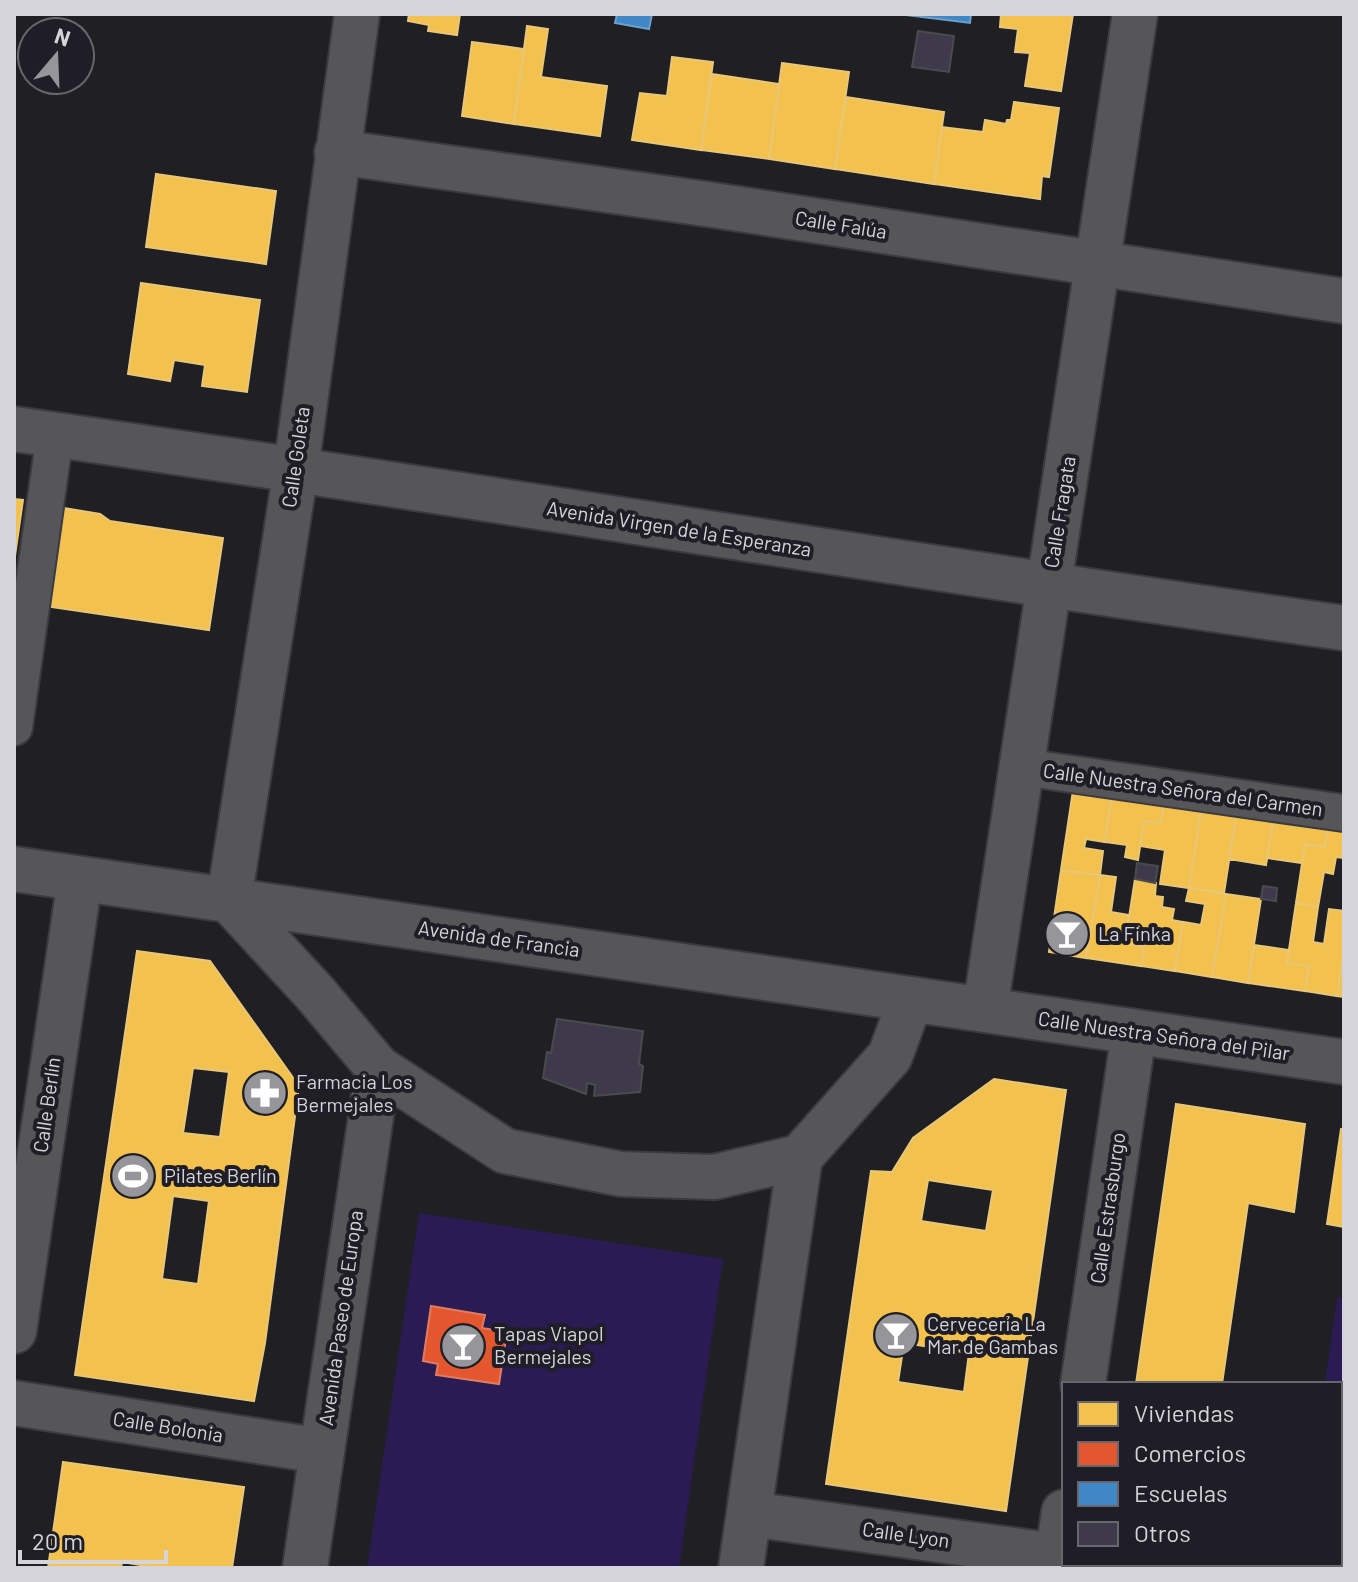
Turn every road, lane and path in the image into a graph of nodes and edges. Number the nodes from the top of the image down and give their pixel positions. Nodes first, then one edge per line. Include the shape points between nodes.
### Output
1 (357, 14) edge
2 (1135, 14) edge
3 (337, 152) junction
4 (1098, 266) junction
5 (1344, 301) edge
6 (34, 432) edge
7 (296, 469) junction
8 (1049, 587) junction
9 (1344, 628) edge
10 (14, 727) edge
11 (1022, 767) junction
12 (1344, 813) edge
13 (14, 869) edge
14 (80, 879) junction
15 (229, 900) junction
16 (911, 999) junction
17 (985, 1010) junction
18 (1134, 1032) junction
19 (1344, 1062) edge
20 (378, 1068) junction
21 (800, 1157) junction
22 (14, 1331) edge
23 (1083, 1382) edge
24 (14, 1403) edge
25 (322, 1451) junction
26 (749, 1514) junction
27 (1062, 1532) edge
28 (1059, 1561) edge
29 (305, 1568) edge
30 (741, 1568) edge

1 - 3 street, Calle Goleta
2 - 4 street, Calle Fragata
3 - 4 street, Calle Falúa
3 - 7 street, Calle Goleta
4 - 5 street, Calle Falúa
4 - 8 street, Calle Fragata
6 - 7 street, Avenida Virgen de la Esperanza
6 - 10 street
7 - 8 street, Avenida Virgen de la Esperanza
7 - 15 street, Calle Goleta
8 - 9 street, Avenida Virgen de la Esperanza
8 - 11 street, Calle Fragata
11 - 12 street, Calle Nuestra Señora del Carmen
11 - 17 street, Calle Fragata
13 - 14 street, Avenida de Francia
14 - 15 street, Avenida de Francia
14 - 22 street, Calle Berlín
15 - 16 street, Avenida de Francia
15 - 20 street
16 - 17 street, Avenida de Francia
16 - 21 street via 890,1056
17 - 18 street, Calle Nuestra Señora del Pilar
18 - 19 street, Calle Nuestra Señora del Pilar
18 - 23 street, Calle Estrasburgo
20 - 21 street via 505,1151 621,1174 714,1177
20 - 25 street, Avenida Paseo de Europa
21 - 26 street
24 - 25 street, Calle Bolonia
25 - 29 street, Avenida Paseo de Europa
26 - 28 street, Calle Lyon
26 - 30 street
27 - 28 street

